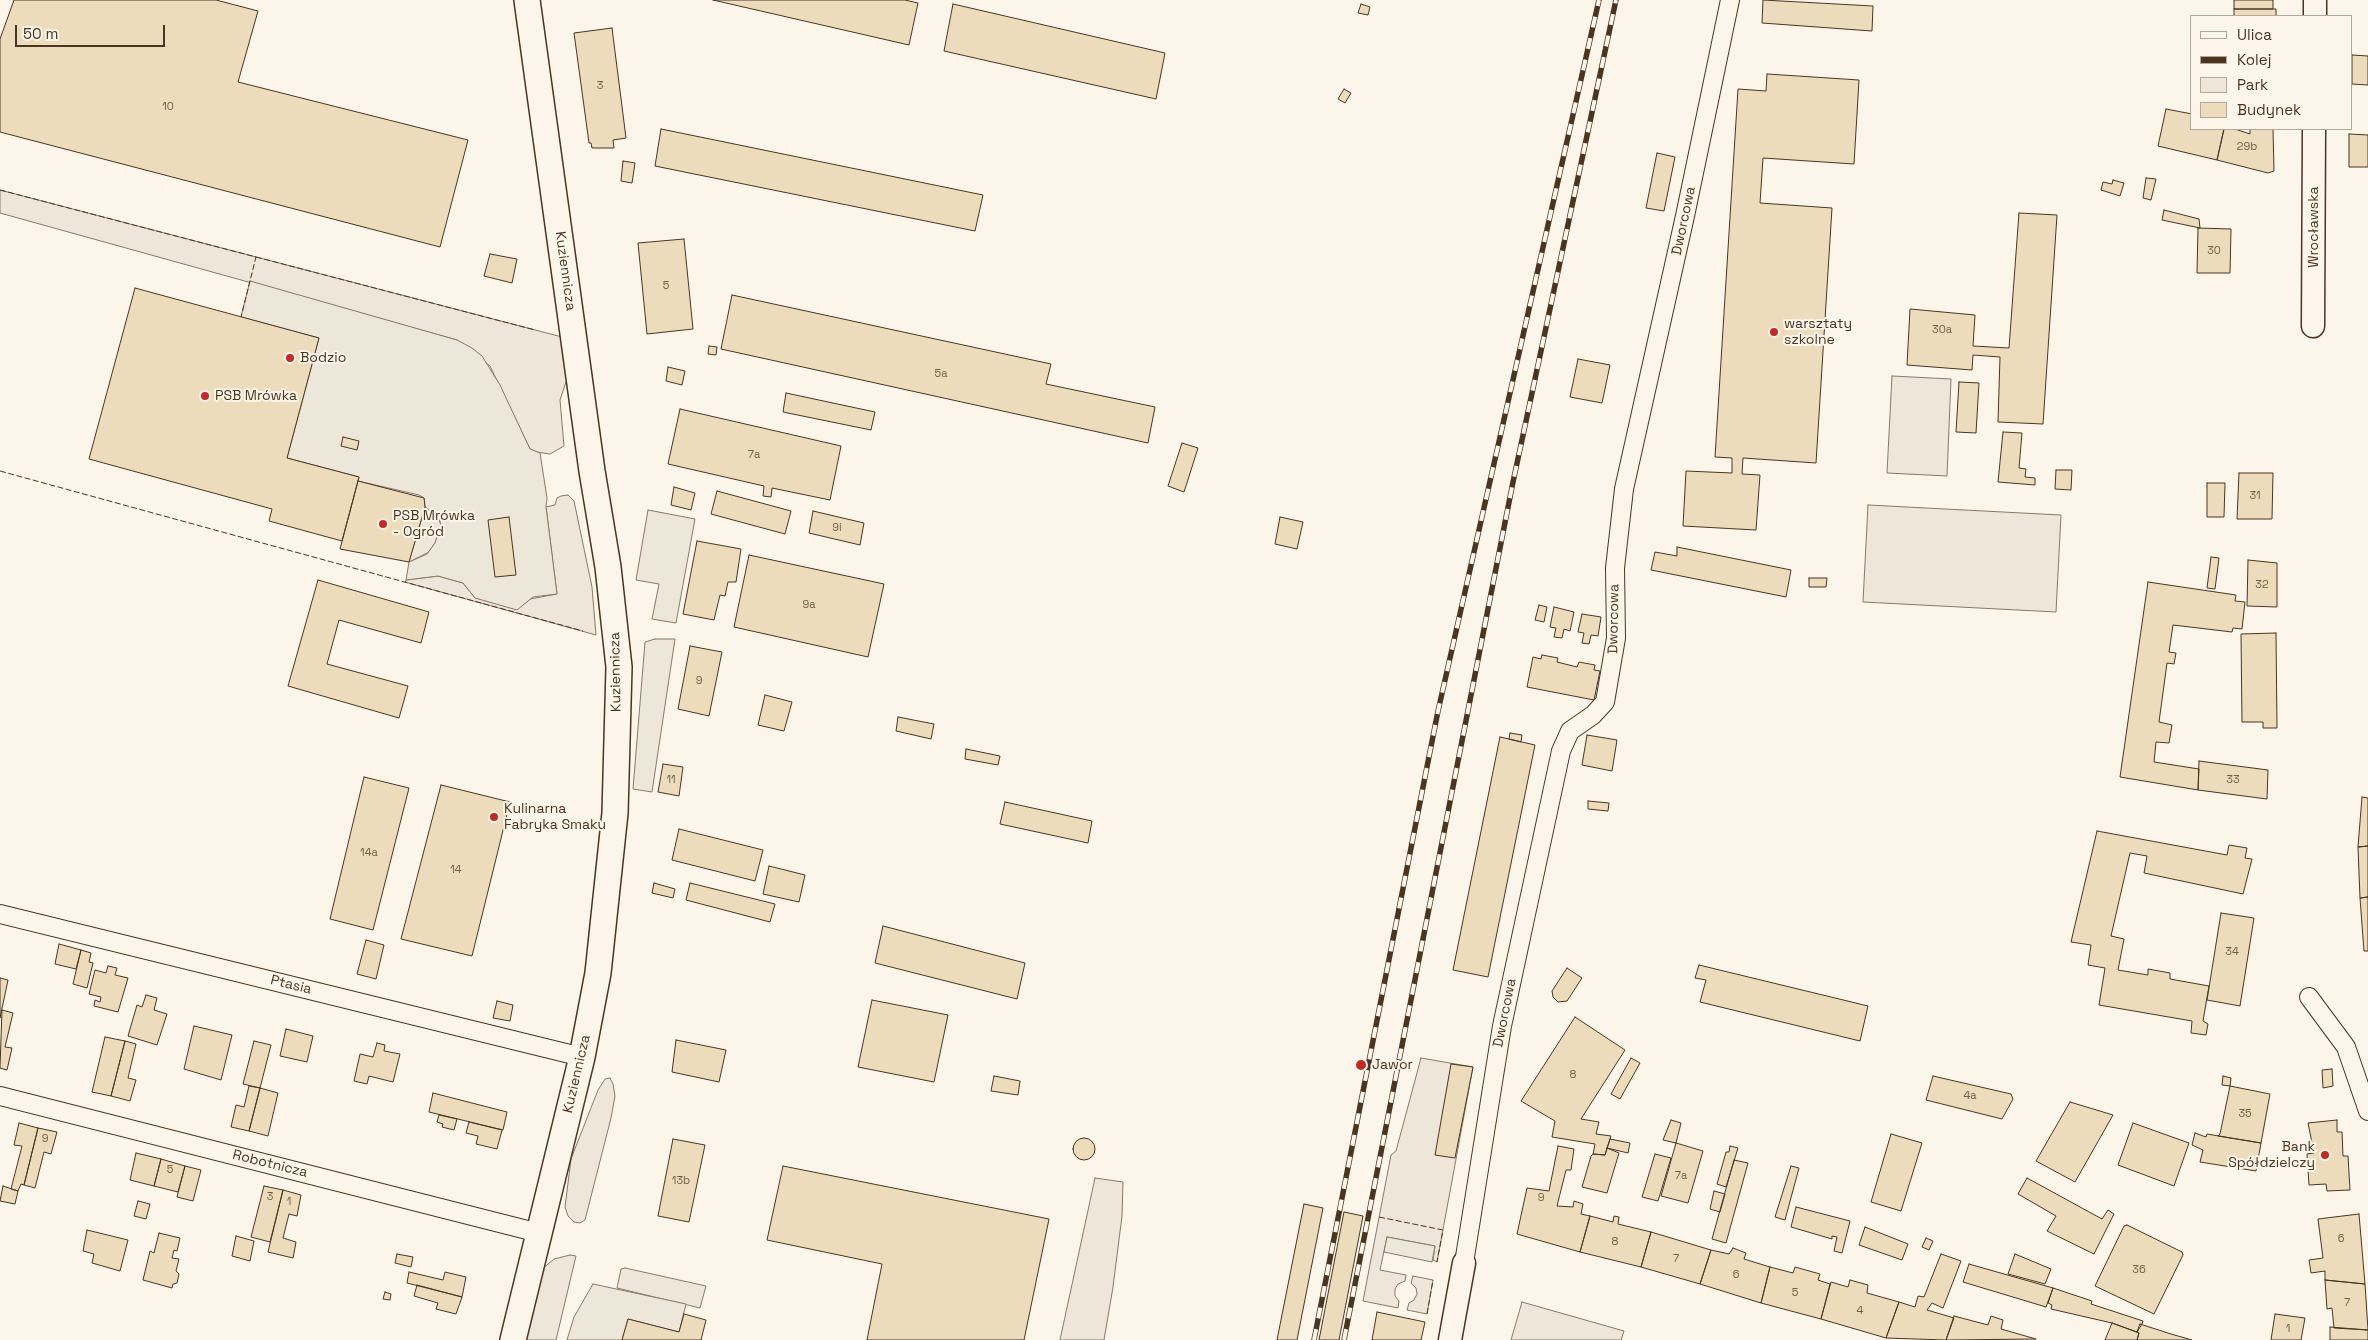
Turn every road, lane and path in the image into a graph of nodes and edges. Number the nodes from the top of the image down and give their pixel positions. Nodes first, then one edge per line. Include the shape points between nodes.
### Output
1 (527, 0) edge
2 (1730, 0) edge
3 (2315, 0) edge
4 (2315, 15) edge
5 (2314, 130) edge
6 (2313, 326) dead end
7 (0, 914) edge
8 (2309, 997) dead end
9 (582, 1057) junction
10 (0, 1096) edge
11 (2368, 1111) edge
12 (539, 1233) junction
13 (1464, 1263) joint
14 (512, 1340) edge
15 (1450, 1340) edge

1 - 9 main road, Kuziennicza via 608,568 618,667 615,813 610,874 598,973
2 - 13 street, Dworcowa via 1624,489 1615,568 1616,638 1605,702 1570,731 1561,750 1502,1026
3 - 4 street
5 - 6 street, Wrocławska
7 - 9 street, Ptasia
8 - 11 street via 2346,1047
9 - 12 main road, Kuziennicza
10 - 12 street, Robotnicza
12 - 14 main road, Kuziennicza
13 - 15 street, Dworcowa

